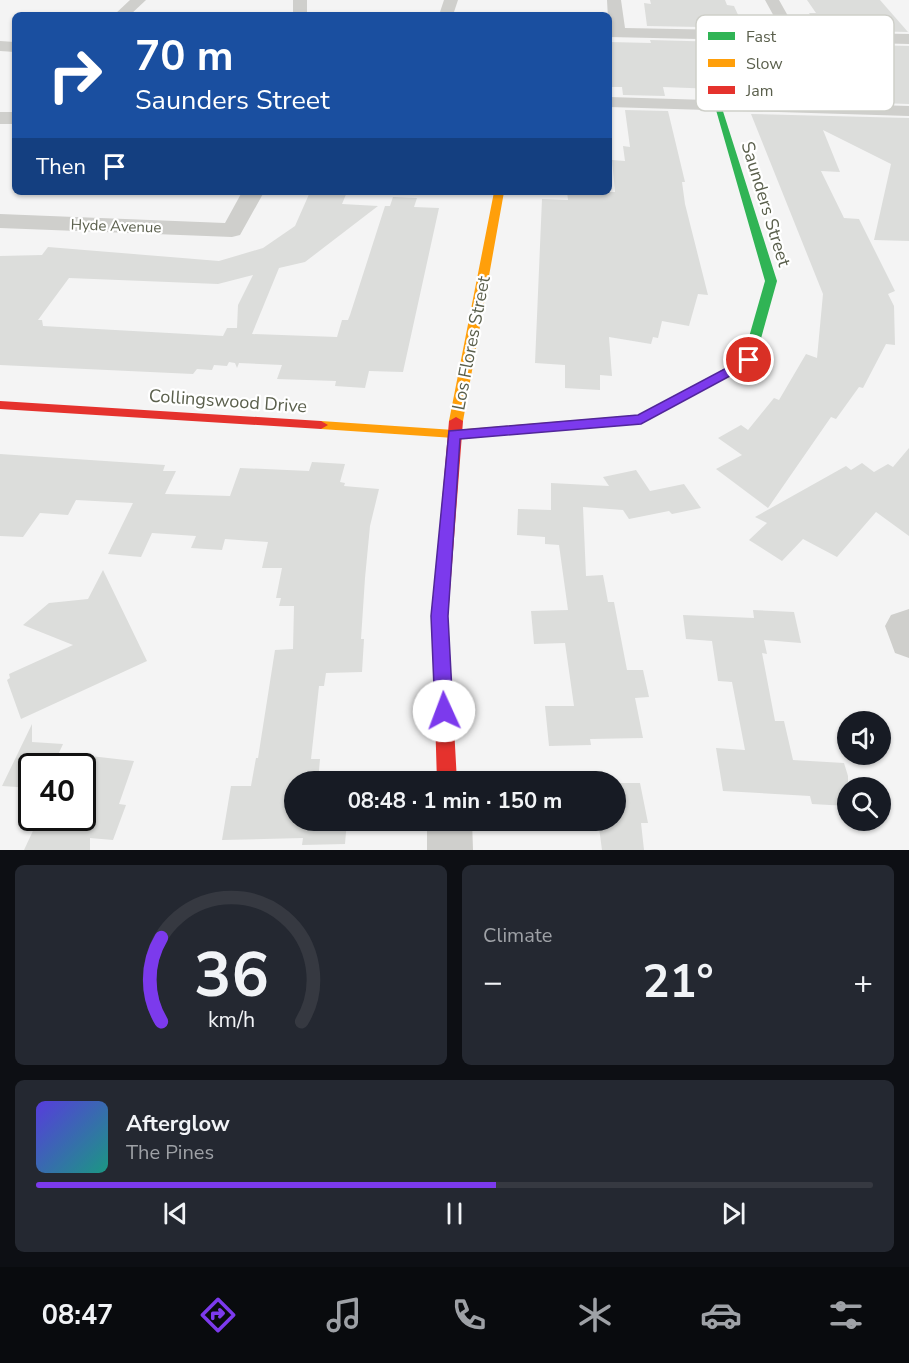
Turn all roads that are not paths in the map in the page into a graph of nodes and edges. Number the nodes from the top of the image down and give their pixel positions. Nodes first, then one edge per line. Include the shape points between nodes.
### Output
1 (138, 0) edge
2 (614, 0) edge
3 (772, 0) edge
4 (124, 12) edge
5 (780, 15) edge
6 (613, 32) edge
7 (696, 34) edge
8 (894, 39) edge
9 (909, 39) edge
10 (612, 102) edge
11 (696, 104) edge
12 (719, 111) edge
13 (894, 111) edge
14 (909, 111) edge
15 (251, 195) edge
16 (498, 195) edge
17 (0, 221) edge
18 (0, 405) edge
19 (454, 435) junction
20 (909, 624) edge
21 (909, 642) edge
22 (447, 771) edge
23 (449, 831) edge
24 (450, 850) edge

1 - 4 street
2 - 6 street
3 - 5 street
6 - 7 street
8 - 9 street
10 - 11 street
12 - 19 street, Saunders Street via 771,281 749,360 641,420
13 - 14 street
15 - 17 street, Hyde Avenue via 232,230
16 - 19 street, Los Flores Street
18 - 19 street, Collingswood Drive
19 - 22 street, Los Flores Street via 440,616
20 - 21 street via 904,626
23 - 24 street

